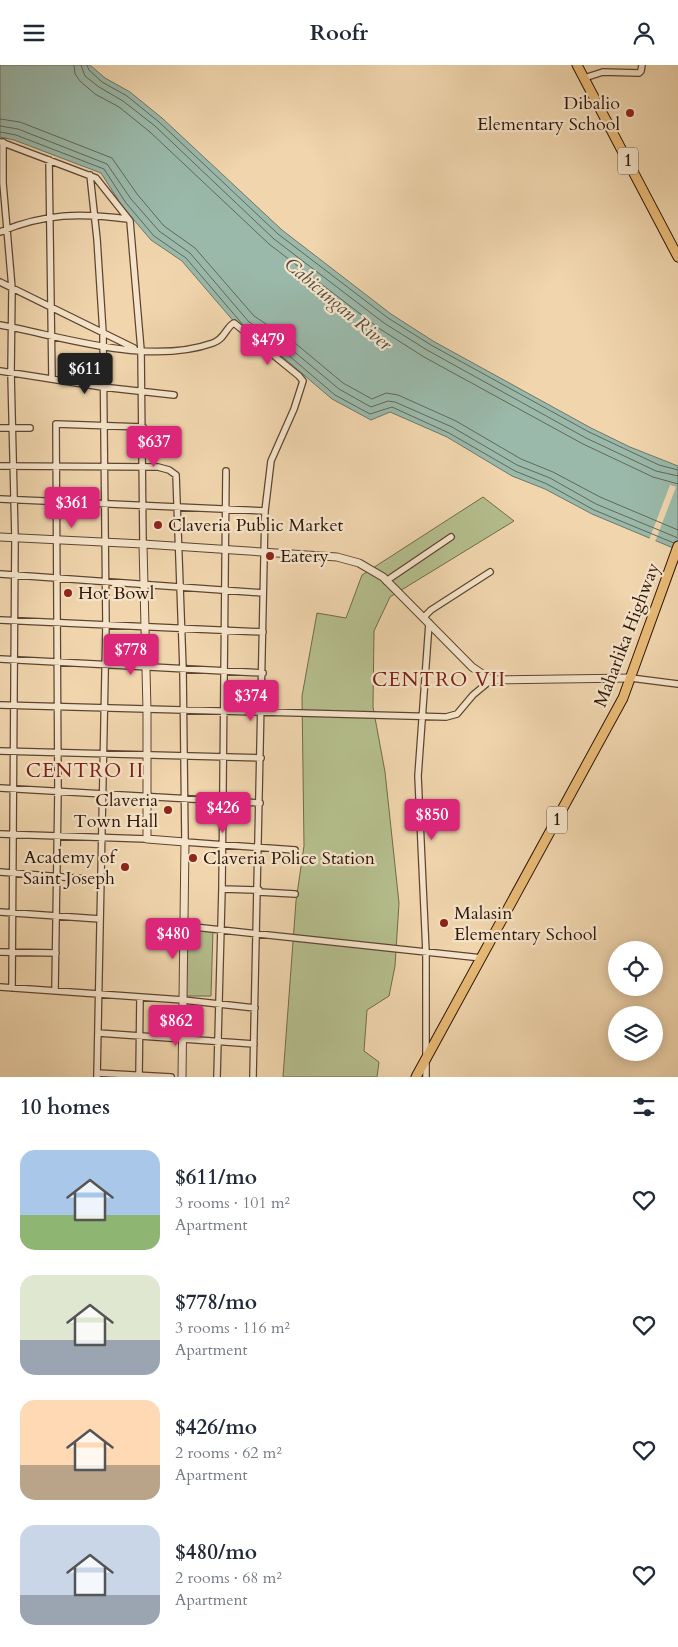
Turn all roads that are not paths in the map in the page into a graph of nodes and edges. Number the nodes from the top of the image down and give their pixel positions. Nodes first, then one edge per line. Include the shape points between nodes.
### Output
1 (577, 65) edge
2 (642, 65) edge
3 (584, 78) junction
4 (2, 142) edge
5 (49, 160) junction
6 (90, 175) junction
7 (94, 215) junction
8 (50, 216) junction
9 (128, 219) junction
10 (8, 228) junction
11 (0, 231) edge
12 (678, 257) edge
13 (0, 282) edge
14 (12, 288) junction
15 (51, 306) junction
16 (0, 325) edge
17 (12, 327) junction
18 (102, 333) junction
19 (52, 335) junction
20 (102, 346) junction
21 (139, 350) junction
22 (0, 371) edge
23 (11, 373) junction
24 (52, 379) junction
25 (102, 387) junction
26 (142, 392) junction
27 (174, 395) dead end
28 (103, 425) junction
29 (13, 427) junction
30 (143, 427) junction
31 (0, 428) edge
32 (30, 428) dead end
33 (0, 466) edge
34 (14, 466) junction
35 (55, 467) junction
36 (104, 468) junction
37 (144, 468) junction
38 (226, 471) dead end
39 (0, 499) edge
40 (15, 500) junction
41 (55, 502) junction
42 (104, 504) junction
43 (144, 506) junction
44 (179, 507) junction
45 (226, 510) junction
46 (265, 511) junction
47 (0, 537) edge
48 (451, 537) dead end
49 (15, 538) junction
50 (55, 539) junction
51 (104, 542) junction
52 (143, 544) junction
53 (180, 547) junction
54 (226, 549) junction
55 (677, 549) edge
56 (264, 553) junction
57 (490, 572) dead end
58 (0, 574) edge
59 (16, 575) junction
60 (56, 578) junction
61 (386, 581) junction
62 (104, 582) junction
63 (144, 584) junction
64 (180, 587) junction
65 (226, 589) junction
66 (263, 593) junction
67 (0, 619) edge
68 (14, 620) junction
69 (426, 620) junction
70 (56, 621) junction
71 (106, 624) junction
72 (145, 626) junction
73 (182, 629) junction
74 (225, 631) junction
75 (263, 633) junction
76 (0, 659) edge
77 (15, 660) junction
78 (57, 662) junction
79 (106, 664) junction
80 (146, 666) junction
81 (183, 669) junction
82 (225, 673) junction
83 (263, 673) junction
84 (631, 678) junction
85 (491, 680) junction
86 (678, 684) edge
87 (0, 705) edge
88 (15, 706) junction
89 (57, 707) junction
90 (104, 709) junction
91 (147, 711) junction
92 (184, 712) junction
93 (224, 713) junction
94 (261, 714) junction
95 (422, 717) junction
96 (0, 751) edge
97 (15, 752) junction
98 (58, 753) junction
99 (104, 754) junction
100 (148, 754) junction
101 (185, 755) junction
102 (224, 757) junction
103 (261, 758) junction
104 (0, 788) edge
105 (14, 788) junction
106 (58, 791) junction
107 (103, 795) junction
108 (148, 798) junction
109 (186, 799) junction
110 (222, 801) junction
111 (260, 803) junction
112 (0, 834) edge
113 (14, 835) junction
114 (57, 837) junction
115 (101, 839) junction
116 (147, 839) junction
117 (185, 842) junction
118 (222, 844) junction
119 (260, 847) junction
120 (295, 850) dead end
121 (0, 872) edge
122 (13, 873) junction
123 (56, 876) junction
124 (100, 880) junction
125 (222, 889) junction
126 (259, 891) junction
127 (295, 894) dead end
128 (0, 912) edge
129 (14, 912) junction
130 (56, 915) junction
131 (100, 919) junction
132 (184, 925) junction
133 (220, 930) junction
134 (258, 934) junction
135 (0, 952) edge
136 (426, 952) junction
137 (14, 953) junction
138 (56, 953) junction
139 (482, 958) junction
140 (0, 987) edge
141 (12, 988) junction
142 (55, 990) junction
143 (98, 993) junction
144 (140, 998) junction
145 (184, 1000) junction
146 (219, 1004) junction
147 (255, 1008) junction
148 (98, 1033) junction
149 (139, 1035) junction
150 (182, 1037) junction
151 (218, 1041) junction
152 (254, 1044) junction
153 (426, 1059) junction
154 (97, 1075) edge
155 (139, 1076) edge
156 (171, 1077) edge
157 (182, 1077) edge
158 (217, 1077) edge
159 (253, 1077) edge
160 (416, 1077) edge
161 (426, 1077) edge

1 - 3 highway, 1
2 - 3 street via 639,73 603,72
3 - 12 highway, 1
4 - 5 street
4 - 10 street
5 - 6 street
5 - 8 street
6 - 7 street
6 - 9 street via 96,178
7 - 8 street
7 - 9 street
7 - 18 street
8 - 10 street
8 - 15 street
9 - 21 street
10 - 11 street
10 - 14 street
13 - 14 street
14 - 15 street
14 - 17 street
15 - 18 street
15 - 19 street
16 - 17 street
17 - 19 street
17 - 23 street
18 - 20 street
18 - 21 street
19 - 20 street
19 - 24 street
20 - 21 street
20 - 25 street
21 - 26 street
21 - 46 street via 166,352 200,347 223,338 234,323 302,378 294,409 271,461
22 - 23 street
23 - 24 street
23 - 29 street
24 - 25 street
25 - 26 street
25 - 28 street
26 - 27 street
26 - 30 street
28 - 30 street
28 - 35 street via 56,424
28 - 36 street
29 - 31 street
29 - 32 street
29 - 34 street
30 - 37 street
33 - 34 street
34 - 35 street
34 - 40 street
35 - 36 street
35 - 41 street
36 - 37 street
36 - 42 street
37 - 43 street
37 - 44 street via 162,467 174,473
38 - 45 street
39 - 40 street
40 - 41 street
40 - 49 street
41 - 42 street
41 - 50 street
42 - 43 street
42 - 51 street
43 - 44 street
43 - 52 street
44 - 45 street
44 - 53 street
45 - 46 street
45 - 54 street
46 - 56 street
47 - 49 street
48 - 61 street
49 - 50 street
49 - 59 street
50 - 51 street
50 - 60 street
51 - 52 street
51 - 62 street
52 - 53 street
52 - 63 street
53 - 54 street
53 - 64 street
54 - 56 street
54 - 65 street
55 - 84 highway, Maharlika Highway / 1
56 - 61 street via 337,557 359,563
56 - 66 street
57 - 69 street via 431,609
58 - 59 street
59 - 60 street
59 - 68 street
60 - 62 street
60 - 70 street
61 - 69 street
62 - 63 street
62 - 71 street
63 - 64 street
63 - 72 street
64 - 65 street
64 - 73 street
65 - 66 street
65 - 74 street
66 - 75 street
67 - 68 street
68 - 70 street
68 - 77 street
69 - 85 street via 472,667
69 - 95 street
70 - 71 street
70 - 78 street
71 - 72 street
71 - 79 street
72 - 73 street
72 - 80 street
73 - 74 street
73 - 81 street
74 - 75 street
74 - 82 street
75 - 83 street
76 - 77 street
77 - 78 street
77 - 88 street
78 - 79 street
78 - 89 street
79 - 80 street
79 - 90 street
80 - 81 street
80 - 91 street
81 - 82 street
81 - 92 street
82 - 83 street
82 - 93 street
83 - 94 street
84 - 85 street
84 - 86 street
84 - 139 highway, Maharlika Highway / 1
85 - 95 street via 455,715
87 - 88 street
88 - 89 street
88 - 97 street
89 - 90 street
89 - 98 street
90 - 91 street
90 - 99 street
91 - 92 street
91 - 100 street
92 - 93 street
92 - 101 street
93 - 94 street
93 - 102 street
94 - 95 street
94 - 103 street
95 - 136 street via 418,785
96 - 97 street
97 - 98 street
97 - 105 street
98 - 99 street
98 - 106 street
99 - 100 street
99 - 107 street
100 - 101 street
100 - 108 street
101 - 102 street
101 - 109 street
102 - 103 street
102 - 110 street
103 - 111 street
104 - 105 street
105 - 106 street
105 - 113 street
106 - 107 street
106 - 114 street
107 - 108 street
107 - 115 street
108 - 109 street
108 - 116 street
109 - 110 street
109 - 117 street
110 - 111 street
110 - 118 street
111 - 119 street
112 - 113 street
113 - 114 street
113 - 122 street
114 - 115 street
114 - 123 street
115 - 116 street
115 - 124 street
116 - 117 street
117 - 118 street
117 - 132 street
118 - 119 street
118 - 125 street
119 - 120 street
119 - 126 street
121 - 122 street
122 - 123 street
122 - 129 street
123 - 124 street
123 - 130 street
124 - 131 street
125 - 126 street
125 - 133 street
126 - 127 street
126 - 134 street
128 - 129 street
129 - 130 street
129 - 137 street
130 - 131 street
130 - 138 street
131 - 143 street
132 - 133 street
132 - 145 street
133 - 134 street
133 - 146 street
134 - 136 street
134 - 147 street
135 - 137 street
136 - 139 street
136 - 153 street
137 - 138 street
137 - 141 street
138 - 142 street
139 - 153 highway, Maharlika Highway / 1
140 - 141 street
141 - 142 street
142 - 143 street
143 - 144 street
143 - 148 street
144 - 145 street
144 - 149 street
145 - 146 street
145 - 150 street
146 - 147 street
146 - 151 street
147 - 152 street
148 - 149 street
148 - 154 street
149 - 150 street
149 - 155 street
150 - 151 street
150 - 157 street
151 - 152 street
151 - 158 street
152 - 159 street
153 - 160 highway, Maharlika Highway / 1
153 - 161 street
154 - 155 street
155 - 156 street

